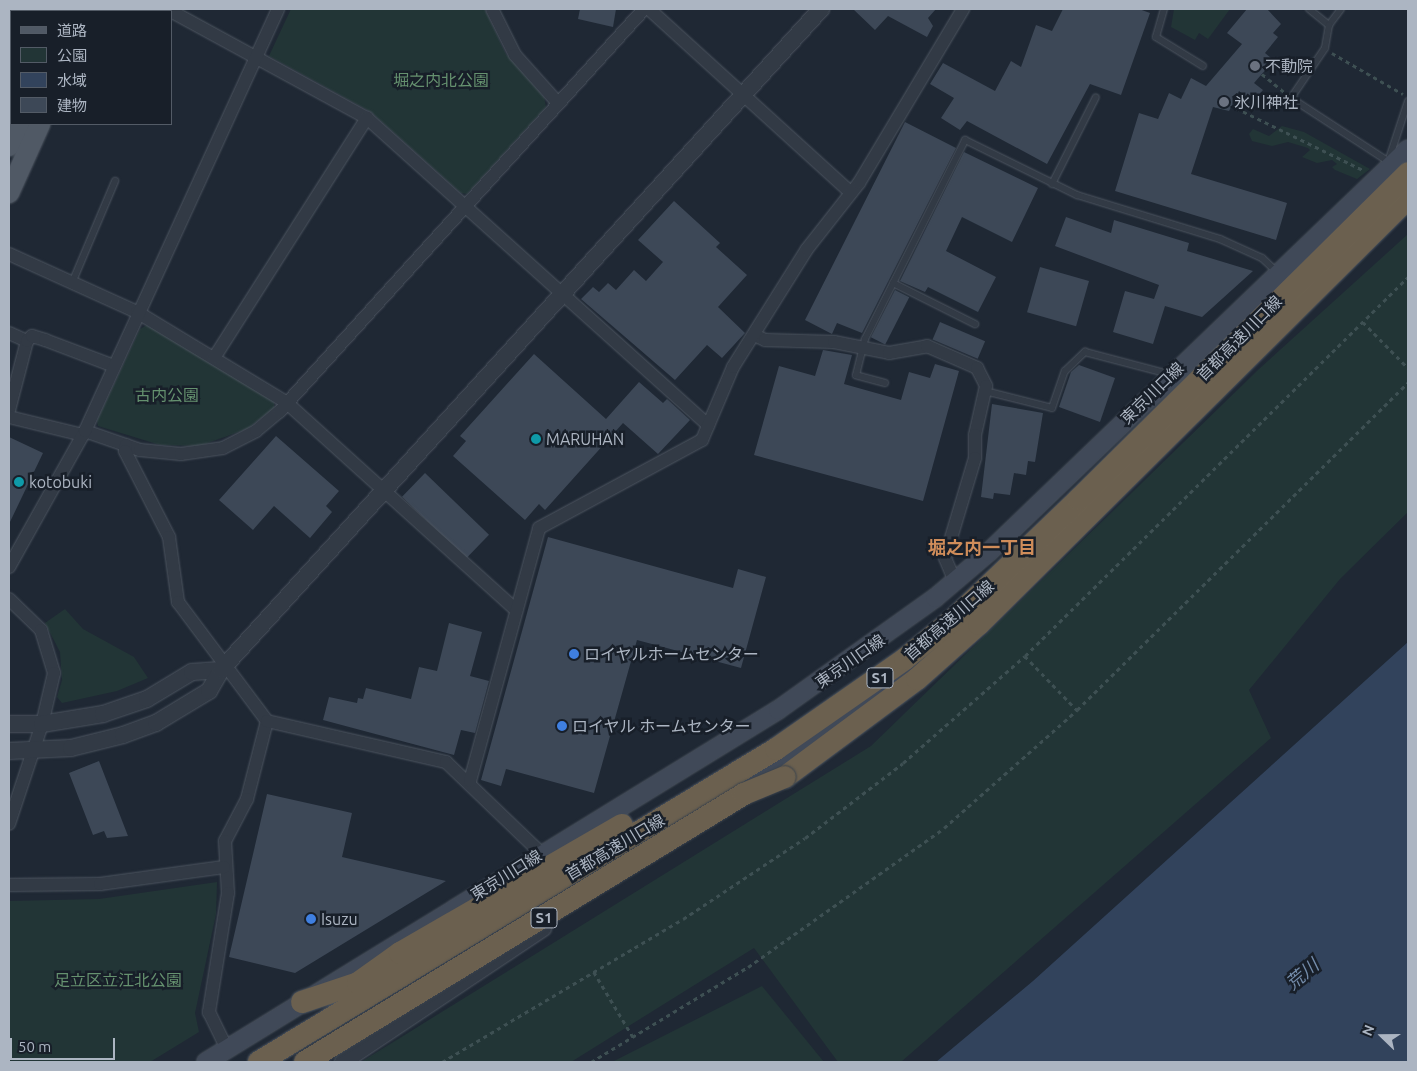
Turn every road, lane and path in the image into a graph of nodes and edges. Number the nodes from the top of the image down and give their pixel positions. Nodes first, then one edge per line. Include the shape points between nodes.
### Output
1 (278, 9) edge
2 (492, 9) edge
3 (644, 9) edge
4 (649, 9) edge
5 (821, 9) edge
6 (963, 9) edge
7 (1164, 9) edge
8 (1309, 9) edge
9 (1341, 9) edge
10 (172, 11) edge
11 (1329, 25) junction
12 (1325, 48) junction
13 (256, 57) junction
14 (1202, 66) dead end
15 (1262, 74) dead end
16 (744, 95) junction
17 (1096, 97) dead end
18 (1291, 98) junction
19 (1408, 99) edge
20 (558, 103) junction
21 (1236, 108) dead end
22 (368, 118) junction
23 (19, 125) edge
24 (40, 125) edge
25 (9, 146) edge
26 (1408, 149) edge
27 (1395, 166) edge
28 (1377, 176) junction
29 (115, 181) dead end
30 (1052, 184) junction
31 (1408, 185) edge
32 (9, 193) edge
33 (852, 193) junction
34 (1408, 198) edge
35 (466, 206) junction
36 (9, 254) edge
37 (1277, 272) junction
38 (1408, 278) edge
39 (72, 283) junction
40 (893, 283) junction
41 (564, 294) junction
42 (137, 312) junction
43 (1363, 322) junction
44 (976, 324) dead end
45 (9, 333) edge
46 (754, 335) junction
47 (27, 341) junction
48 (862, 347) junction
49 (214, 358) junction
50 (114, 366) junction
51 (1408, 368) edge
52 (1171, 374) junction
53 (1408, 382) edge
54 (885, 384) dead end
55 (985, 391) junction
56 (287, 403) junction
57 (9, 410) edge
58 (9, 417) edge
59 (708, 425) junction
60 (84, 433) junction
61 (126, 445) junction
62 (383, 492) junction
63 (9, 567) edge
64 (955, 582) junction
65 (9, 600) edge
66 (516, 610) junction
67 (1024, 656) junction
68 (905, 659) junction
69 (223, 667) junction
70 (1077, 710) junction
71 (267, 721) junction
72 (9, 724) edge
73 (42, 724) junction
74 (32, 750) junction
75 (9, 751) edge
76 (785, 777) junction
77 (470, 781) junction
78 (9, 824) edge
79 (648, 848) junction
80 (541, 853) junction
81 (224, 867) junction
82 (9, 885) edge
83 (594, 972) junction
84 (302, 1002) junction
85 (633, 1037) junction
86 (227, 1049) junction
87 (206, 1062) edge
88 (259, 1062) edge
89 (292, 1062) edge
90 (305, 1062) edge
91 (319, 1062) edge
92 (343, 1062) edge
93 (442, 1062) edge
94 (591, 1062) edge

1 - 13 street
2 - 20 street via 515,55
3 - 20 street
4 - 16 street
5 - 16 street
6 - 33 street
7 - 14 lane via 1156,37
8 - 11 lane
9 - 11 lane
10 - 13 street
11 - 12 lane
12 - 18 lane
12 - 19 path
13 - 22 street
13 - 42 street
15 - 18 path
16 - 33 street
16 - 41 street
17 - 30 lane
18 - 27 lane
19 - 27 lane
20 - 35 street
21 - 28 path
22 - 35 street
22 - 49 street
23 - 25 main road
24 - 32 main road
26 - 27 main road, 東京川口線
27 - 28 main road, 東京川口線
27 - 68 highway, 首都高速川口線 / S1 via 1065,513 953,620
28 - 37 main road, 東京川口線
29 - 39 lane
30 - 37 lane via 1077,195 1220,239 1262,258
30 - 40 lane via 965,140
31 - 79 main road, 東京川口線 via 1064,528 942,642 847,719
33 - 46 street via 807,249
34 - 76 highway, 首都高速川口線 / S1 via 979,624 918,679
35 - 41 street
35 - 56 street
36 - 39 street
37 - 52 main road, 東京川口線
38 - 43 path
39 - 42 street
40 - 44 lane
40 - 48 lane
41 - 59 street
41 - 62 street
42 - 49 street
42 - 50 street
43 - 51 path
43 - 67 path
45 - 47 street
46 - 48 street via 765,340
46 - 59 street via 733,367
47 - 50 street via 32,336 46,340
47 - 57 street
48 - 54 lane via 856,375
48 - 55 street via 890,353 927,346 977,368
49 - 56 street
50 - 60 street
52 - 55 lane via 1085,352 1065,371 1052,408
52 - 64 main road, 東京川口線
53 - 70 path
55 - 64 street via 975,435 975,458 945,558
56 - 61 street via 256,431 223,448 181,454
56 - 62 street
58 - 60 street
59 - 66 street via 702,440 539,528
60 - 61 street
60 - 63 street
61 - 69 street via 125,451 169,537 178,602
62 - 66 street
62 - 69 street
64 - 80 main road, 東京川口線 via 876,643 778,710
65 - 73 street via 37,624 52,657 54,673
66 - 77 street
67 - 70 path
67 - 83 path via 918,750 804,838 683,919
68 - 84 highway via 400,953 358,983
68 - 88 highway, 首都高速川口線 / S1 via 776,749
69 - 71 street
69 - 73 street via 192,672 125,708
69 - 74 street via 209,691 156,723 71,748
70 - 85 path via 987,791 900,862 748,967
71 - 77 street via 446,762
71 - 81 street via 246,799 226,840
72 - 73 street
73 - 74 street
74 - 75 street
74 - 78 street
76 - 90 highway, S1, bridge via 744,794
76 - 91 highway, 首都高速川口線 / S1, bridge
77 - 80 street
79 - 89 main road, 東京川口線
79 - 92 street via 521,944
80 - 84 main road, 東京川口線
81 - 82 street via 100,884
81 - 86 street via 228,893 209,1012
83 - 85 path
83 - 93 path
84 - 86 main road, 東京川口線
85 - 94 path
86 - 87 main road, 東京川口線

